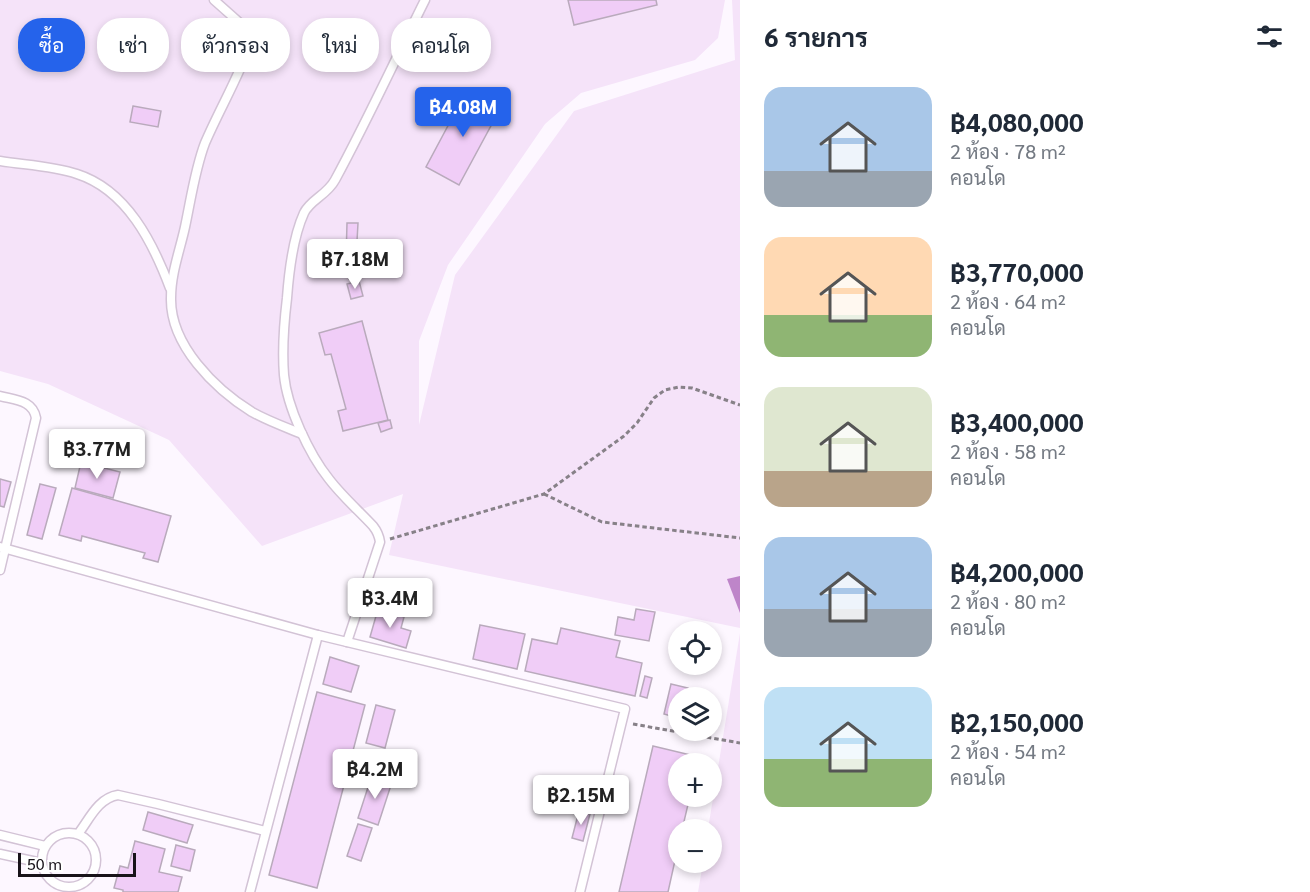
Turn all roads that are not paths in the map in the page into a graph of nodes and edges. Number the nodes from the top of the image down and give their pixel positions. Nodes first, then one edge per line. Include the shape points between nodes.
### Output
1 (214, 0) edge
2 (425, 0) edge
3 (0, 161) edge
4 (171, 291) junction
5 (0, 396) edge
6 (302, 434) junction
7 (2, 547) edge
8 (0, 570) edge
9 (318, 635) junction
10 (347, 642) junction
11 (265, 831) junction
12 (78, 834) junction
13 (0, 836) edge
14 (45, 846) junction
15 (0, 854) edge
16 (42, 863) junction
17 (60, 889) edge
18 (250, 892) edge
19 (580, 892) edge

1 - 4 lane via 252,39 201,154
2 - 6 lane via 333,183 306,209 299,228 288,284 284,366 288,394
3 - 4 lane via 76,174 105,187 124,205 144,234
4 - 6 lane via 180,336 206,374 253,412
5 - 7 lane via 27,403 36,418
6 - 10 lane via 322,471 376,530 380,542
7 - 8 lane
7 - 9 lane
9 - 10 lane
9 - 11 lane
10 - 19 lane via 625,709
11 - 12 lane via 118,795 102,801
11 - 18 lane
12 - 14 lane via 62,834
12 - 17 lane via 94,850 93,873 82,884
13 - 14 lane
14 - 16 lane
15 - 16 lane
16 - 17 lane via 47,877

